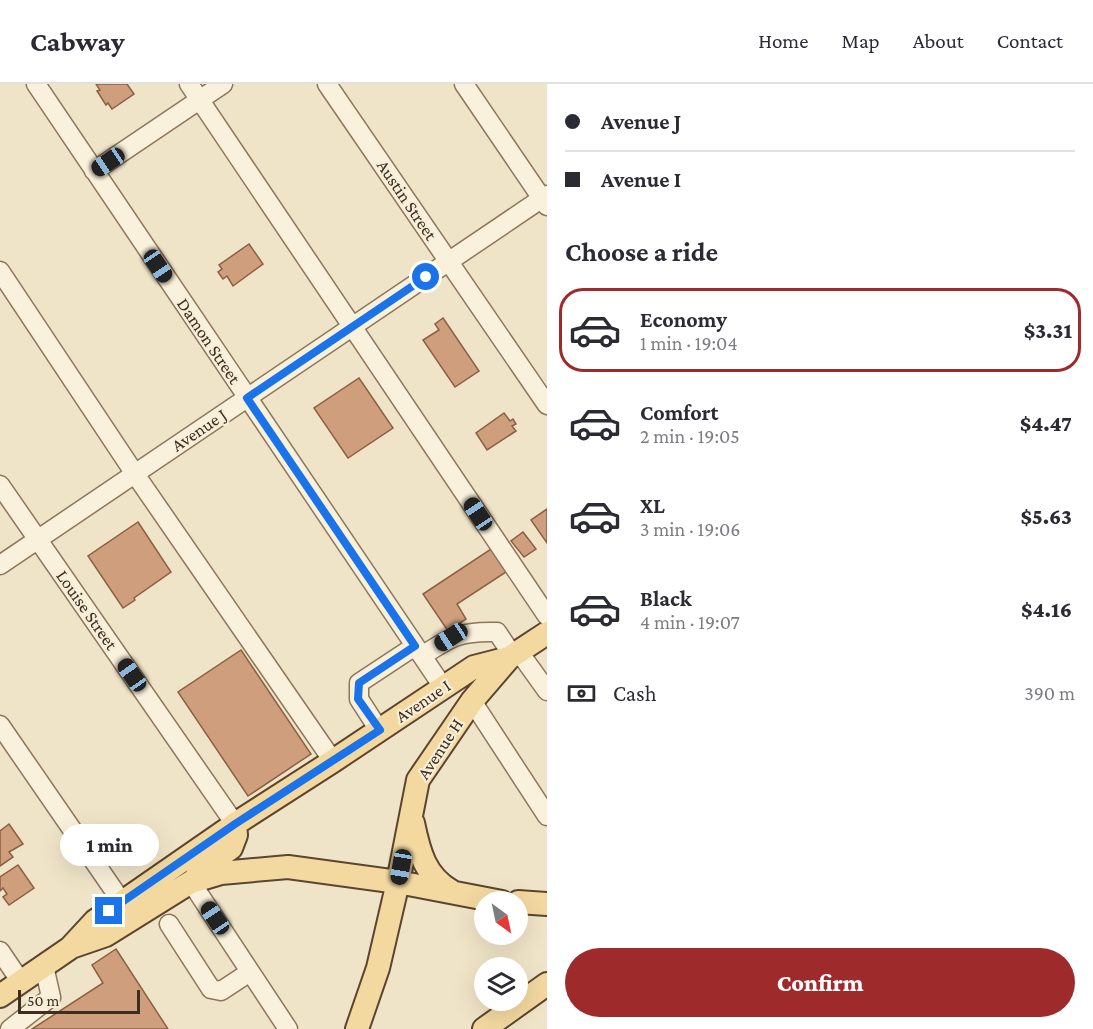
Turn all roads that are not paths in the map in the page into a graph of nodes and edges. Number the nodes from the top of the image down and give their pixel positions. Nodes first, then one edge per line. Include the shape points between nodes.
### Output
1 (36, 84) edge
2 (189, 84) edge
3 (223, 84) edge
4 (327, 84) edge
5 (464, 84) edge
6 (200, 100) junction
7 (94, 171) junction
8 (545, 200) edge
9 (449, 261) junction
10 (0, 271) edge
11 (352, 327) junction
12 (247, 398) junction
13 (547, 405) edge
14 (135, 474) junction
15 (0, 485) edge
16 (38, 539) junction
17 (0, 565) edge
18 (547, 616) edge
19 (547, 633) edge
20 (418, 651) junction
21 (513, 656) junction
22 (443, 687) junction
23 (547, 691) edge
24 (472, 701) junction
25 (0, 725) edge
26 (380, 730) junction
27 (333, 761) junction
28 (413, 807) junction
29 (546, 813) edge
30 (235, 824) junction
31 (191, 882) junction
32 (398, 882) junction
33 (454, 892) junction
34 (474, 896) edge
35 (122, 902) junction
36 (528, 903) edge
37 (547, 904) edge
38 (169, 924) dead end
39 (70, 948) junction
40 (0, 951) edge
41 (44, 966) junction
42 (250, 972) junction
43 (21, 982) junction
44 (547, 984) edge
45 (0, 996) edge
46 (10, 1029) edge
47 (288, 1029) edge
48 (357, 1029) edge
49 (484, 1029) edge

1 - 7 street, Damon Street
2 - 6 street
3 - 6 street
4 - 9 street, Austin Street
5 - 8 street
6 - 7 street
6 - 11 street
7 - 12 street, Damon Street
8 - 9 street, Avenue J
9 - 11 street, Avenue J
9 - 13 street, Austin Street
10 - 14 street
11 - 12 street, Avenue J
11 - 18 street
12 - 14 street, Avenue J
12 - 20 street, Damon Street
14 - 16 street, Avenue J
14 - 27 street
15 - 16 street, Louise Street
16 - 17 street, Avenue J
16 - 30 street, Louise Street
19 - 21 main road, Avenue I
20 - 21 street via 471,631 497,632
20 - 22 street, Damon Street
20 - 26 street via 359,683 358,699
21 - 22 main road, Avenue I via 474,667
21 - 23 street
21 - 24 main road, Avenue H
22 - 26 main road, Avenue I
24 - 28 main road, Avenue H via 418,780
24 - 29 street
25 - 35 street
26 - 27 main road, Avenue I
27 - 30 main road, Avenue I
28 - 32 main road, Avenue H
28 - 33 main road via 419,851 439,884
30 - 31 main road via 231,848
30 - 35 main road, Avenue I
31 - 32 main road, Avenue I via 221,873 288,867
31 - 39 main road, Avenue I via 106,935
31 - 42 street
32 - 33 main road, Avenue I
32 - 48 main road, Avenue H via 378,968
33 - 34 main road, Avenue I
35 - 39 main road, Avenue I via 95,921
36 - 37 main road
38 - 42 street via 212,989 220,991
39 - 41 main road, Avenue I
40 - 43 street
41 - 43 main road, Avenue I
41 - 46 street via 51,997
42 - 47 street
43 - 45 main road, Avenue I
44 - 49 main road

